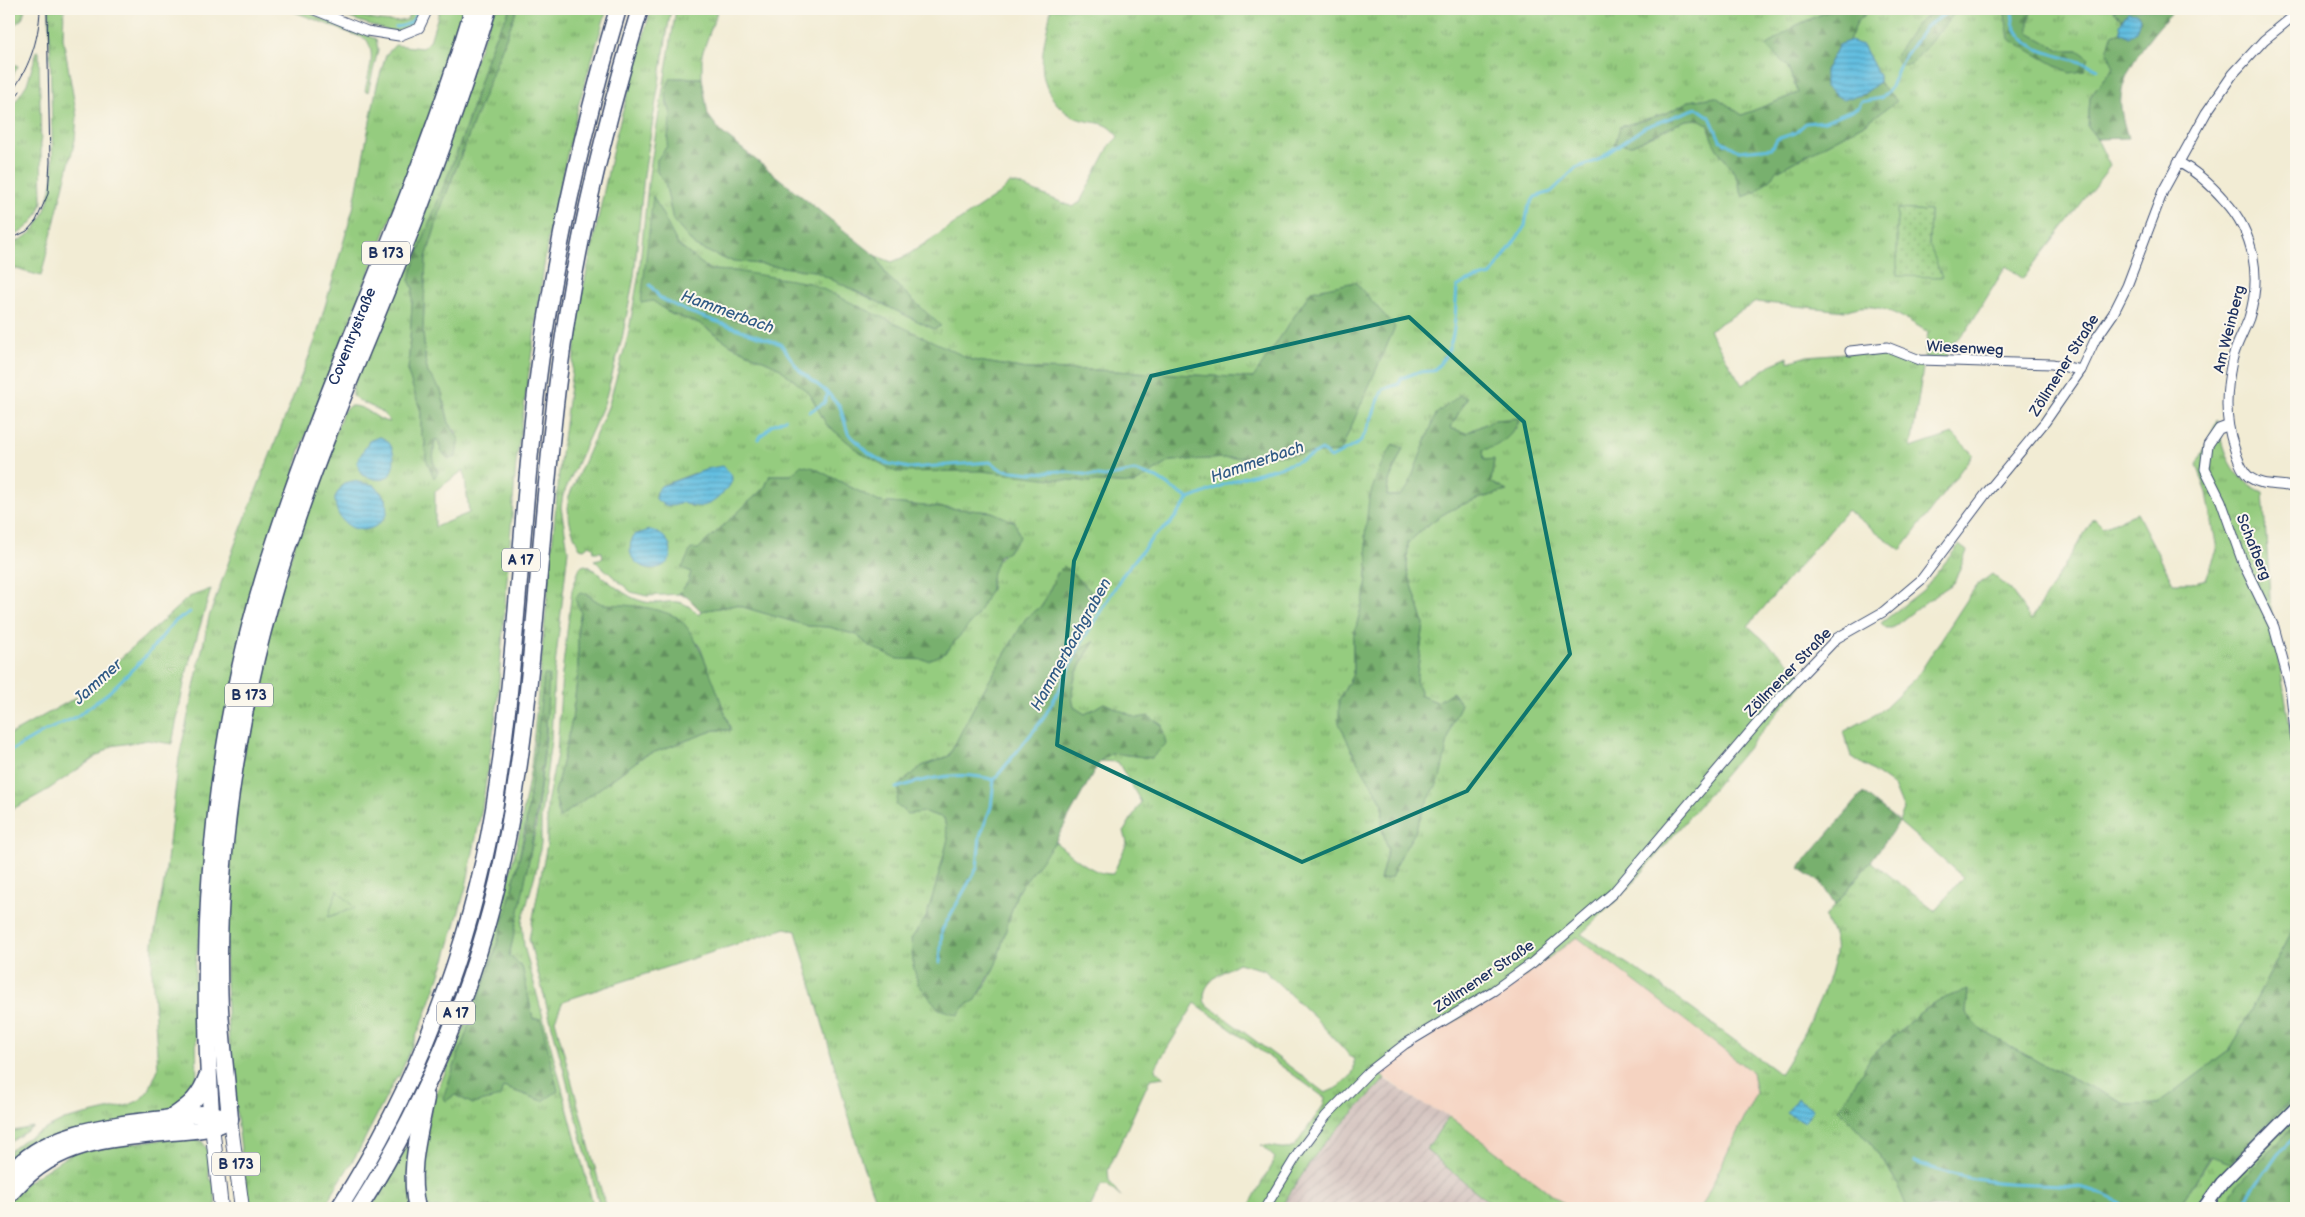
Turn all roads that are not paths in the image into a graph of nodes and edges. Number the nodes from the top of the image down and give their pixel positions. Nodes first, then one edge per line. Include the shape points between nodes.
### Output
1 (312, 9) edge
2 (428, 9) edge
3 (473, 9) edge
4 (488, 9) edge
5 (618, 9) edge
6 (640, 9) edge
7 (2296, 14) edge
8 (2178, 162) junction
9 (1850, 350) dead end
10 (2081, 370) junction
11 (2227, 426) junction
12 (2296, 489) edge
13 (2293, 688) edge
14 (2296, 740) edge
15 (208, 1071) junction
16 (428, 1081) junction
17 (2296, 1108) edge
18 (172, 1118) junction
19 (230, 1119) junction
20 (212, 1121) junction
21 (9, 1176) edge
22 (9, 1195) edge
23 (221, 1208) edge
24 (242, 1208) edge
25 (339, 1208) edge
26 (359, 1208) edge
27 (417, 1208) edge
28 (1265, 1208) edge
29 (2204, 1208) edge

1 - 2 street via 367,31 399,36 419,28
3 - 15 highway, Coventrystraße / B 173 via 460,56 416,177 341,362 263,579 242,665 216,812 208,914
4 - 19 highway, B 173 via 446,138 296,521 264,629 238,755 223,883 220,1007
5 - 25 highway, A 17 via 576,165 546,325 525,499 504,737 482,866 458,955 429,1033 394,1111
6 - 16 highway, A 17 via 603,141 565,326 548,465 523,730 507,835 495,892 470,974
7 - 8 street, Zöllmener Straße via 2264,40 2234,74 2194,131
8 - 10 street, Zöllmener Straße via 2163,191 2127,286 2113,314 2094,340
8 - 11 street, Am Weinberg via 2207,183 2234,211 2249,238 2253,257 2255,290 2250,316 2232,360
9 - 10 street, Wiesenweg via 1887,347 1920,360 2052,364
10 - 28 street, Zöllmener Straße via 2046,422 1988,491 1921,580 1883,612 1837,638 1772,706 1613,893 1526,967 1405,1044 1370,1071 1326,1116 1299,1152
11 - 12 street, Am Weinberg via 2240,465 2248,476 2270,486
11 - 13 street, Schafberg via 2219,429 2208,445 2206,469 2243,563 2274,627
13 - 14 street, Schafberg
15 - 18 highway via 195,1101
15 - 20 highway, B 173
16 - 26 highway, A 17 via 388,1160
16 - 27 highway via 414,1162 413,1191
17 - 29 main road via 2222,1183
18 - 20 highway
18 - 21 highway via 101,1127 73,1135 32,1155
19 - 20 highway
19 - 24 main road, B 173
20 - 22 highway via 78,1145 58,1153 34,1169
20 - 23 main road, B 173

